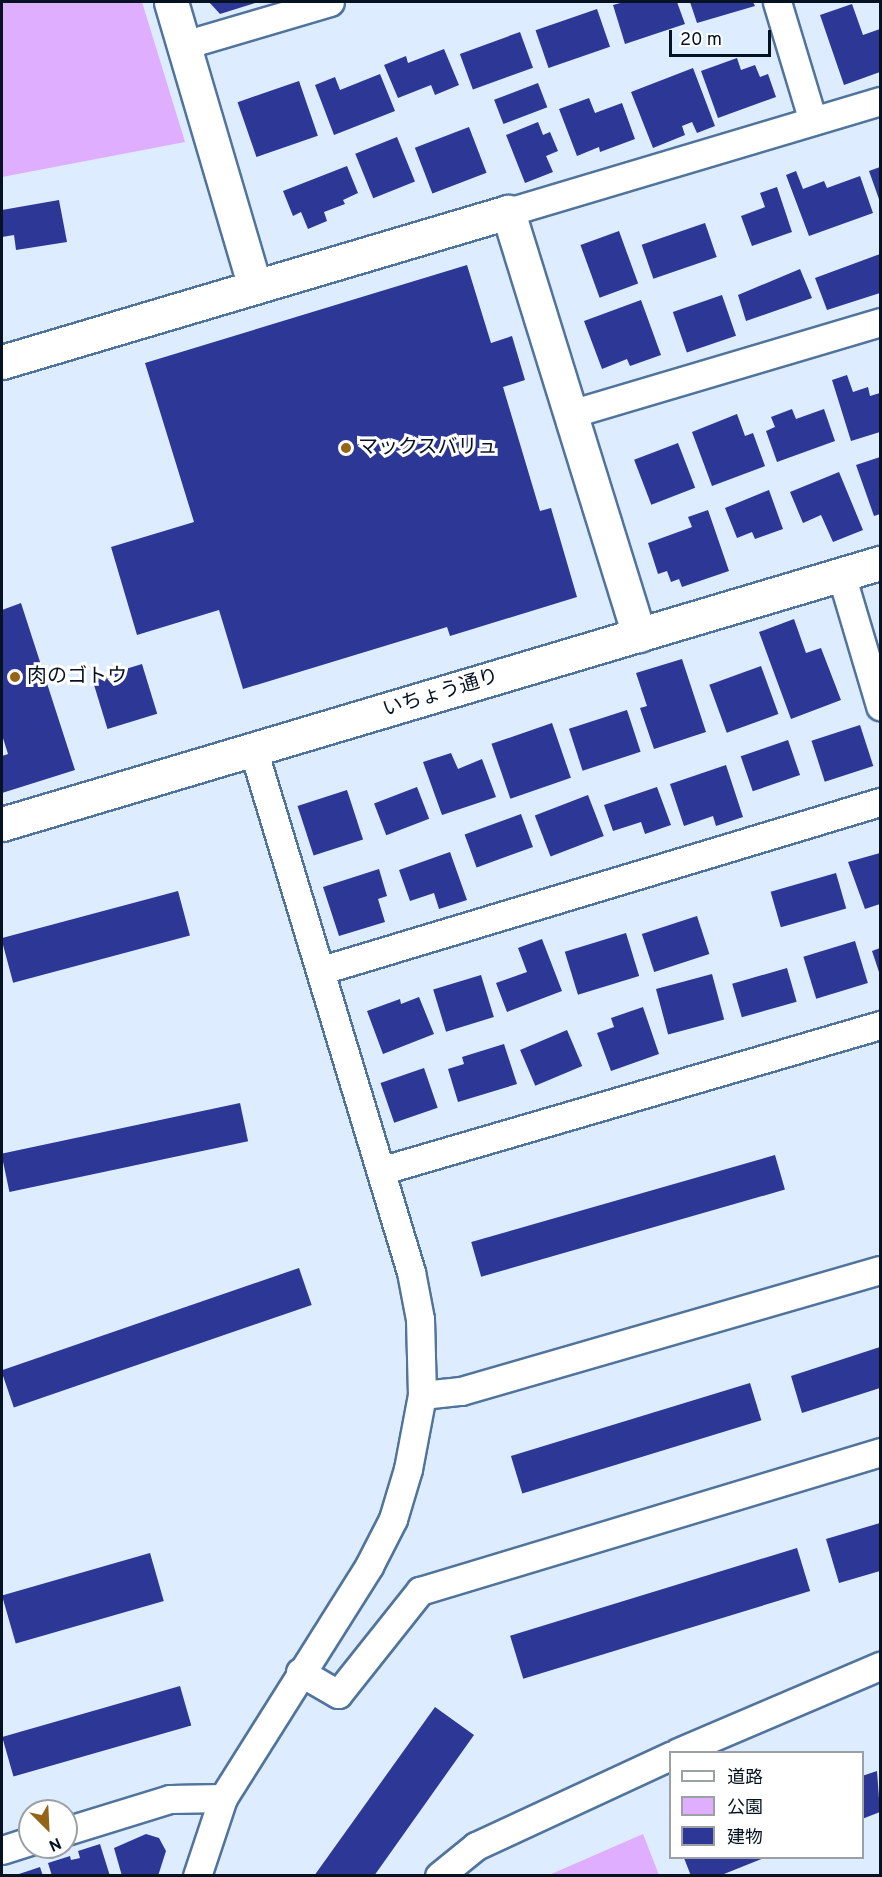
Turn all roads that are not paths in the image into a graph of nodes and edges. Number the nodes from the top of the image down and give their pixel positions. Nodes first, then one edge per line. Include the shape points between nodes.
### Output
1 (171, 2) edge
2 (330, 2) edge
3 (777, 2) edge
4 (184, 45) junction
5 (880, 101) edge
6 (813, 121) junction
7 (508, 212) junction
8 (255, 287) junction
9 (880, 322) edge
10 (2, 362) edge
11 (570, 414) junction
12 (880, 563) edge
13 (841, 574) junction
14 (639, 635) junction
15 (880, 706) edge
16 (254, 749) junction
17 (880, 802) edge
18 (2, 824) edge
19 (322, 970) junction
20 (880, 1025) edge
21 (383, 1170) junction
22 (880, 1270) edge
23 (422, 1395) junction
24 (880, 1452) edge
25 (880, 1666) edge
26 (300, 1672) junction
27 (680, 1751) edge
28 (669, 1756) edge
29 (223, 1798) junction
30 (78, 1826) edge
31 (18, 1845) edge
32 (2, 1850) edge
33 (197, 1875) edge
34 (439, 1875) edge

1 - 4 street
2 - 4 street
3 - 6 street
4 - 8 street
5 - 6 street
6 - 7 street
7 - 8 street
7 - 11 street
8 - 10 street
9 - 11 street
11 - 14 street
12 - 13 street, いちょう通り
13 - 14 street, いちょう通り
13 - 15 street
14 - 16 street, いちょう通り
16 - 18 street, いちょう通り
16 - 19 street
17 - 19 street
19 - 21 street
20 - 21 street
21 - 23 street via 420,1319
22 - 23 street via 461,1392
23 - 26 street via 408,1469 393,1519 369,1566
24 - 26 street via 420,1591 338,1694
25 - 27 street
26 - 29 street
28 - 34 street via 476,1846
29 - 30 street via 170,1799
29 - 33 street
31 - 32 street

